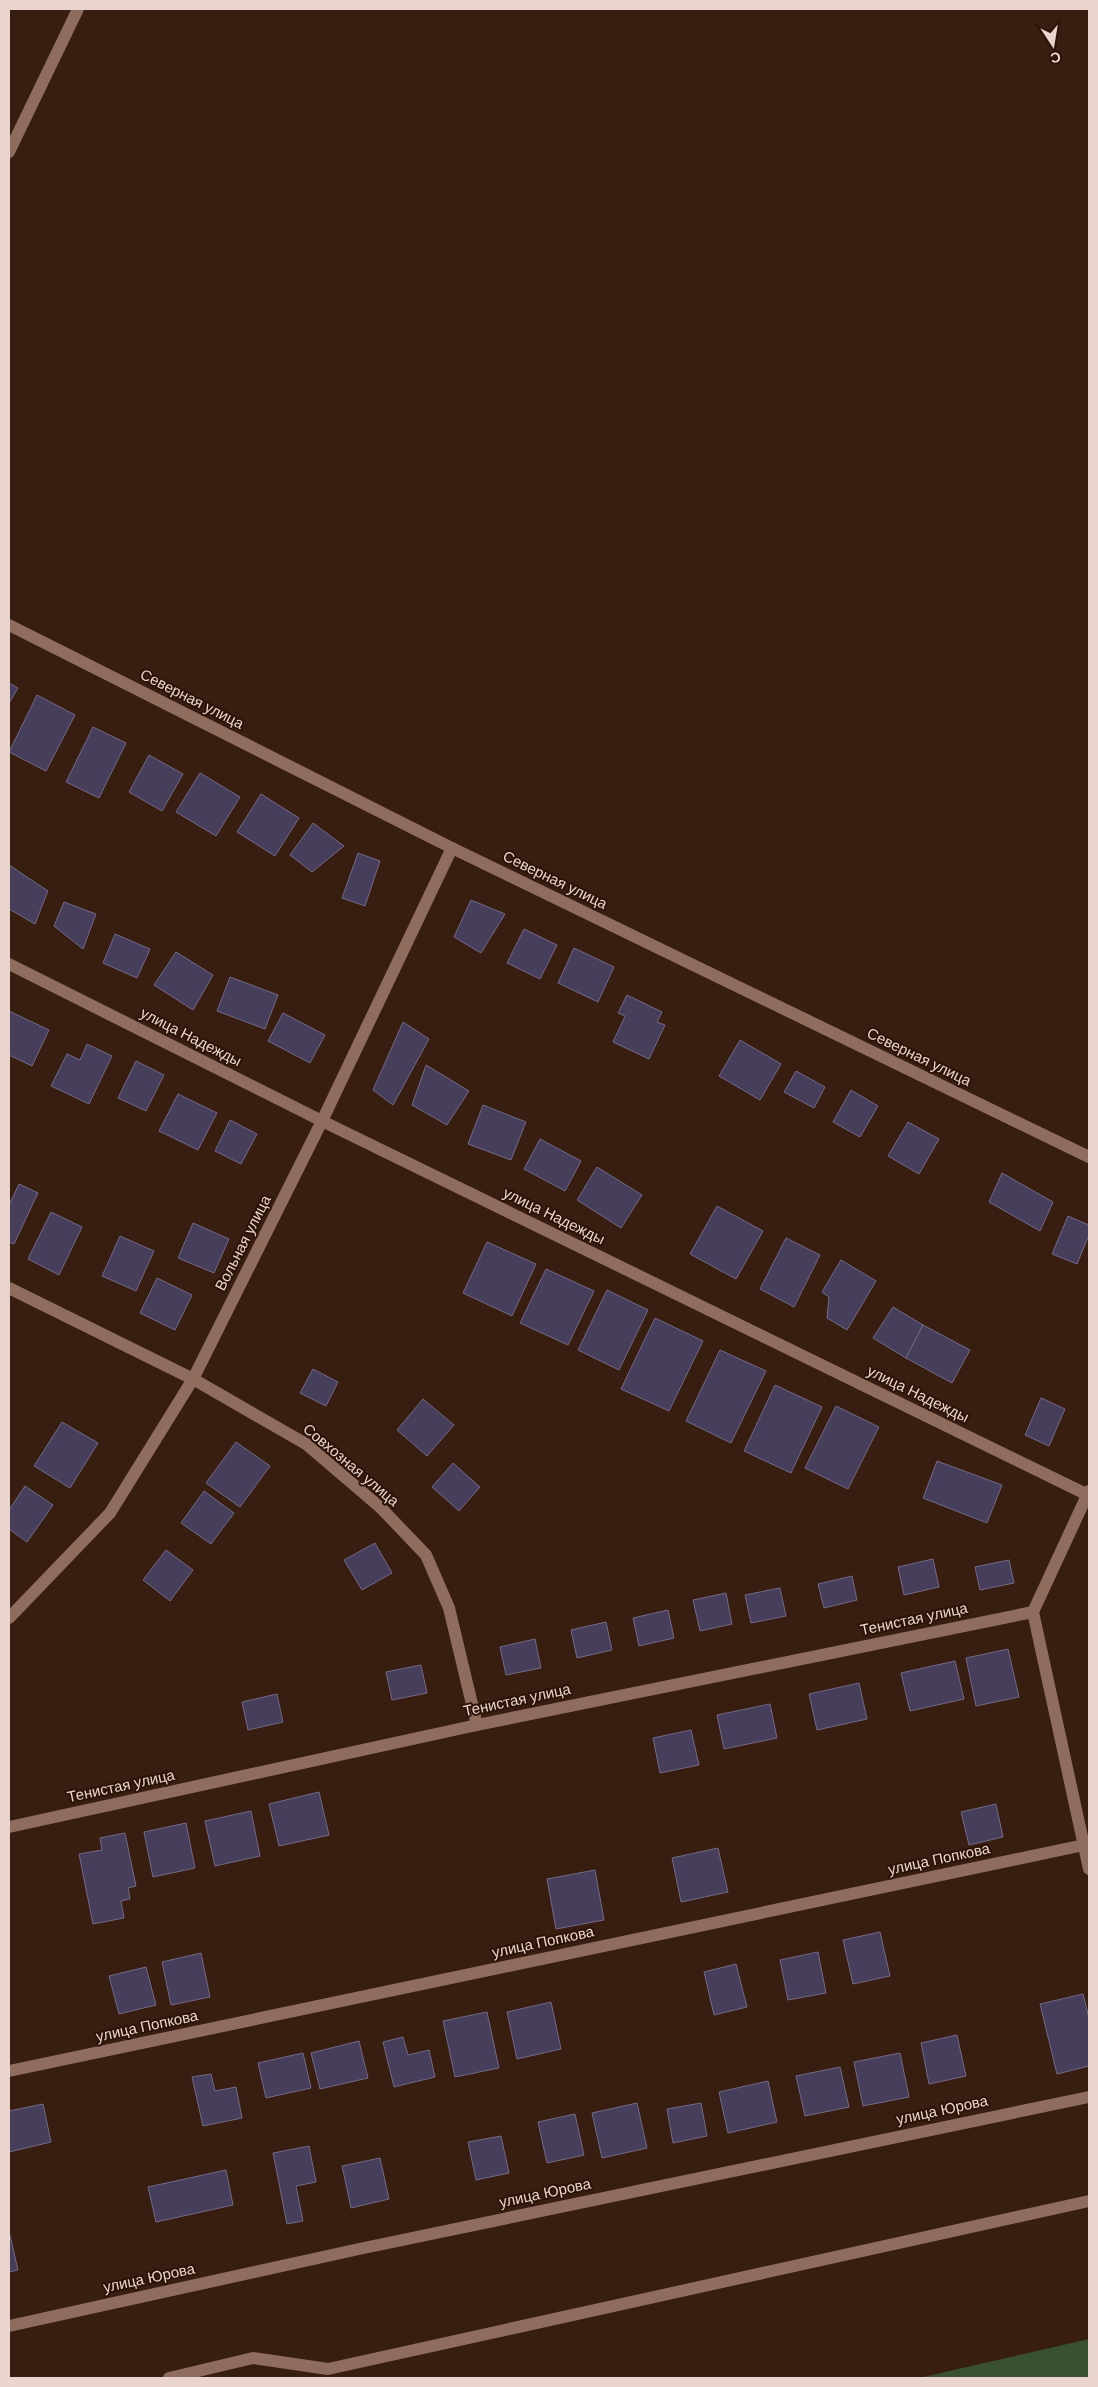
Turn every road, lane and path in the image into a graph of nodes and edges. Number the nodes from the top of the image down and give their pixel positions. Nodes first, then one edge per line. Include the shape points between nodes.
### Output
1 (78, 9) edge
2 (9, 152) edge
3 (9, 625) edge
4 (452, 848) junction
5 (9, 964) edge
6 (322, 1121) junction
7 (1089, 1158) edge
8 (9, 1288) edge
9 (193, 1379) junction
10 (1088, 1493) edge
11 (1033, 1612) junction
12 (9, 1618) edge
13 (477, 1725) junction
14 (9, 1827) edge
15 (1084, 1845) junction
16 (1089, 1869) edge
17 (9, 2071) edge
18 (1089, 2097) edge
19 (1089, 2201) edge
20 (9, 2326) edge
21 (169, 2378) edge

1 - 2 street
3 - 4 street, Северная улица
4 - 6 street, Вольная улица
4 - 7 street, Северная улица
5 - 6 street, улица Надежды
6 - 9 street, Вольная улица
6 - 10 street, улица Надежды
8 - 9 street, Совхозная улица
9 - 12 street, Вольная улица via 110,1513
9 - 13 street, Совхозная улица via 306,1444 381,1508 426,1555 449,1608
10 - 11 street
11 - 13 street, Тенистая улица
11 - 15 street
13 - 14 street, Тенистая улица
15 - 16 street
15 - 17 street, улица Попкова
18 - 20 street, улица Юрова via 359,2249
19 - 21 street via 328,2369 253,2358

